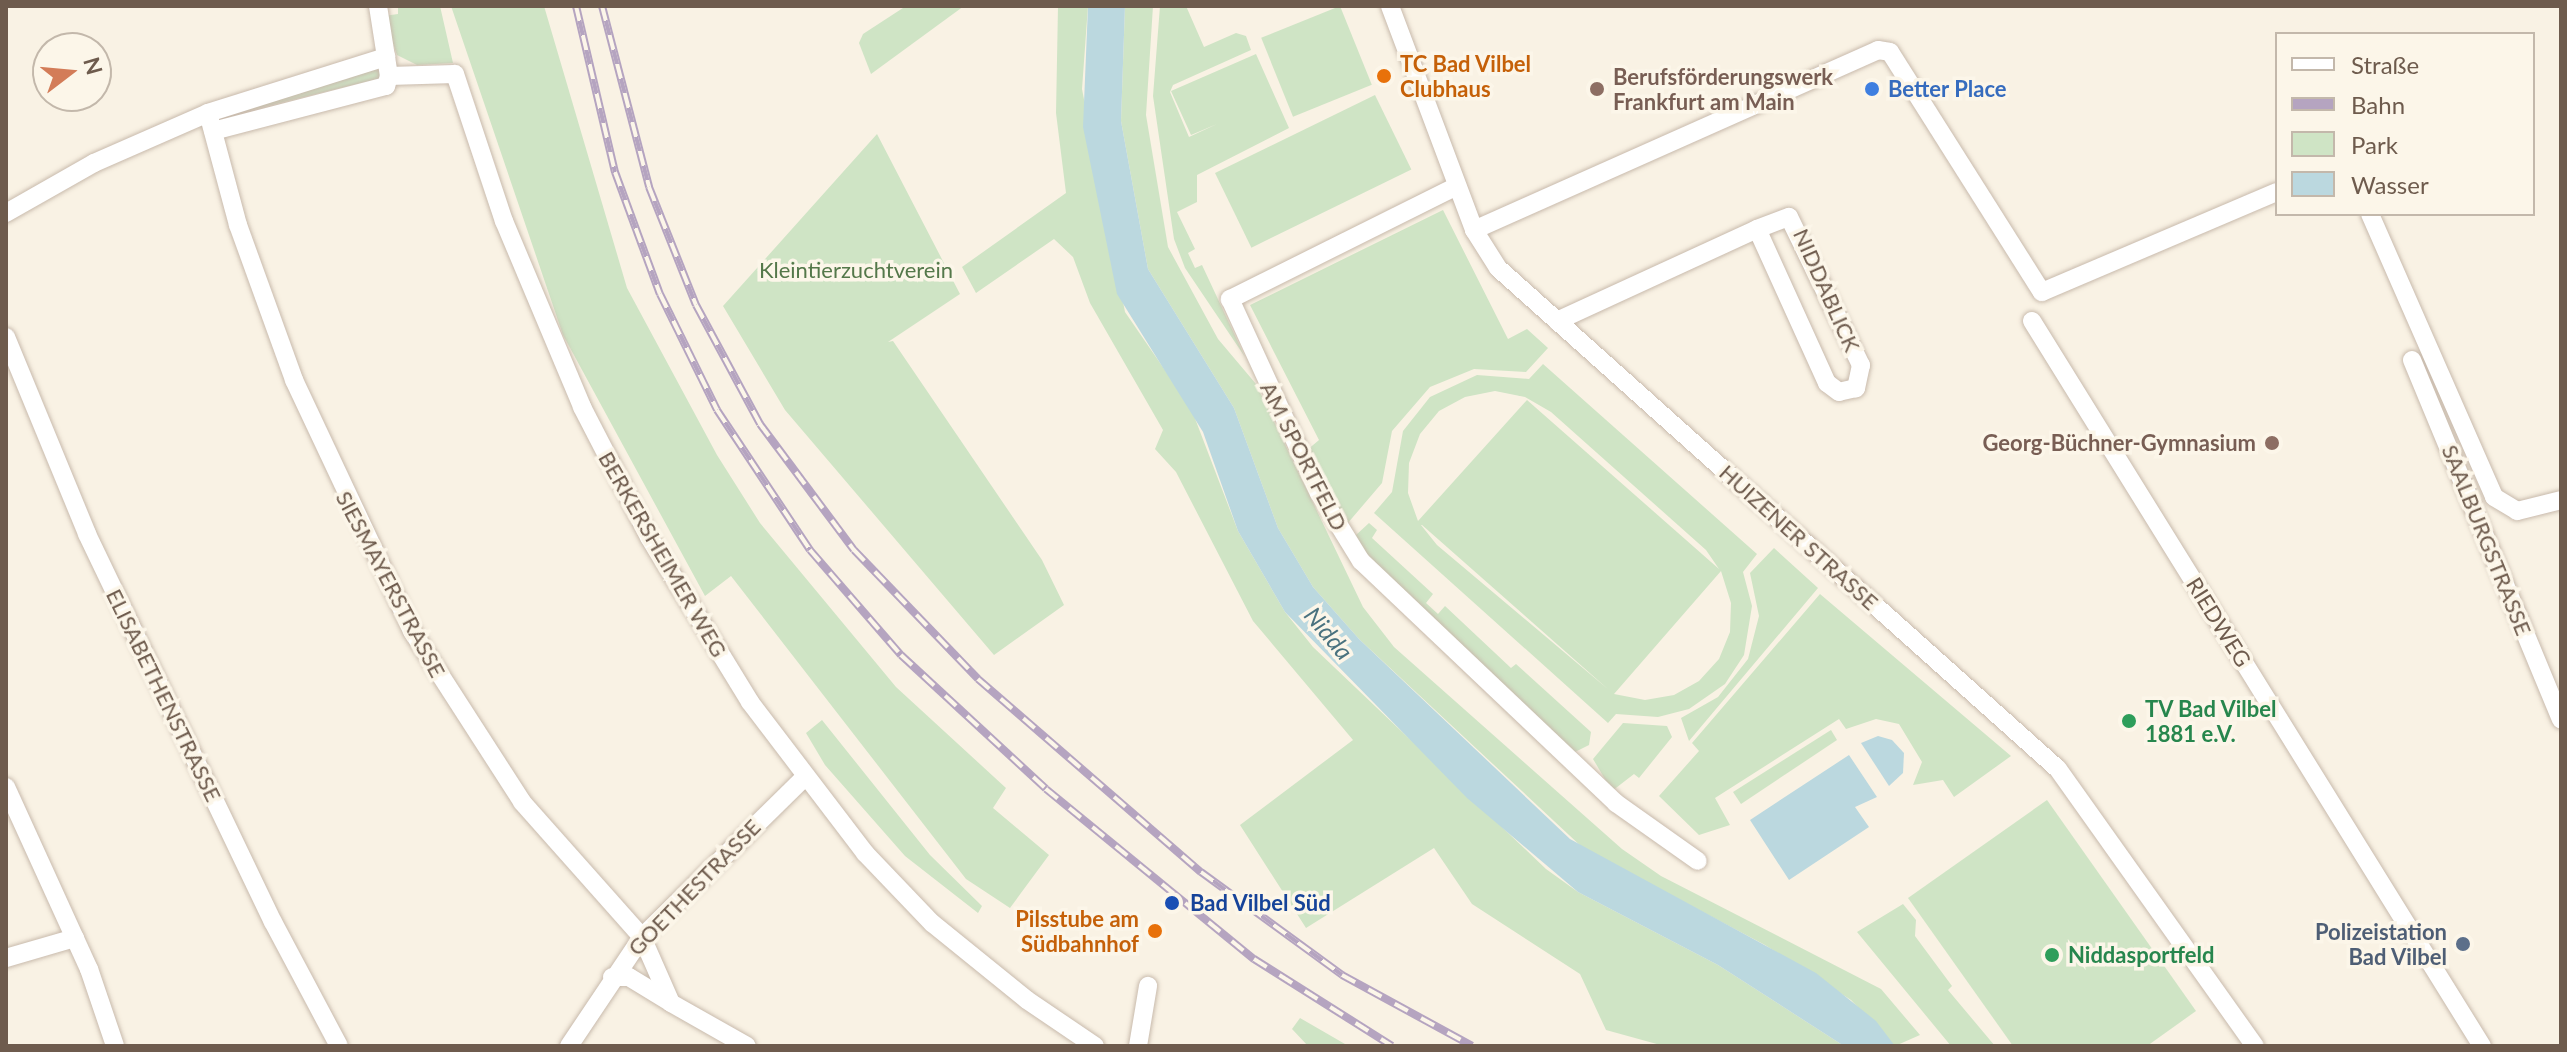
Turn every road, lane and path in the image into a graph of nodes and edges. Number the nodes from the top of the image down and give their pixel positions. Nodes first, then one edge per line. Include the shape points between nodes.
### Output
1 (378, 6) edge
2 (1390, 6) edge
3 (386, 57) junction
4 (389, 76) junction
5 (210, 122) junction
6 (1457, 186) junction
7 (2275, 193) edge
8 (6, 213) edge
9 (2371, 216) edge
10 (1757, 229) junction
11 (1474, 230) junction
12 (1557, 321) junction
13 (2032, 321) dead end
14 (7, 345) edge
15 (2412, 360) dead end
16 (2561, 500) edge
17 (2561, 719) edge
18 (804, 778) junction
19 (6, 787) edge
20 (1698, 861) dead end
21 (642, 937) junction
22 (75, 938) junction
23 (6, 958) edge
24 (612, 977) junction
25 (1148, 986) dead end
26 (671, 1003) junction
27 (115, 1046) edge
28 (339, 1046) edge
29 (569, 1046) edge
30 (747, 1046) edge
31 (1095, 1046) edge
32 (1138, 1046) edge
33 (2255, 1046) edge
34 (2482, 1046) edge

1 - 3 street
2 - 6 street, HUIZENER STRASSE
3 - 4 street
3 - 5 street
4 - 5 street via 386,86
4 - 18 street, BERKERSHEIMER WEG via 449,69 459,83 540,313 606,455 708,637
5 - 8 street via 103,159
5 - 21 street, SIESMAYERSTRASSE via 238,225 294,380 412,631 522,802
6 - 11 street, HUIZENER STRASSE
6 - 20 street, AM SPORTFELD via 1230,299 1319,493 1361,561 1616,803
7 - 11 street via 2042,292 1890,52 1878,50
9 - 16 street via 2494,497 2517,511
10 - 10 street, NIDDABLICK via 1827,383 1839,392 1856,388 1861,365 1796,220 1785,217
10 - 12 street, NIDDABLICK
11 - 12 street, HUIZENER STRASSE via 1498,268
12 - 33 street, HUIZENER STRASSE via 2058,769
13 - 34 street, RIEDWEG
14 - 28 street, ELISABETHENSTRASSE via 87,534 273,922
15 - 17 street, SAALBURGSTRASSE
18 - 21 street, GOETHESTRASSE
18 - 31 street, BERKERSHEIMER WEG via 865,853 942,933
19 - 22 street
21 - 24 street, GOETHESTRASSE
21 - 26 street, SIESMAYERSTRASSE
22 - 23 street
22 - 27 street
24 - 26 street via 629,977
24 - 29 street, GOETHESTRASSE
25 - 32 street
26 - 30 street

